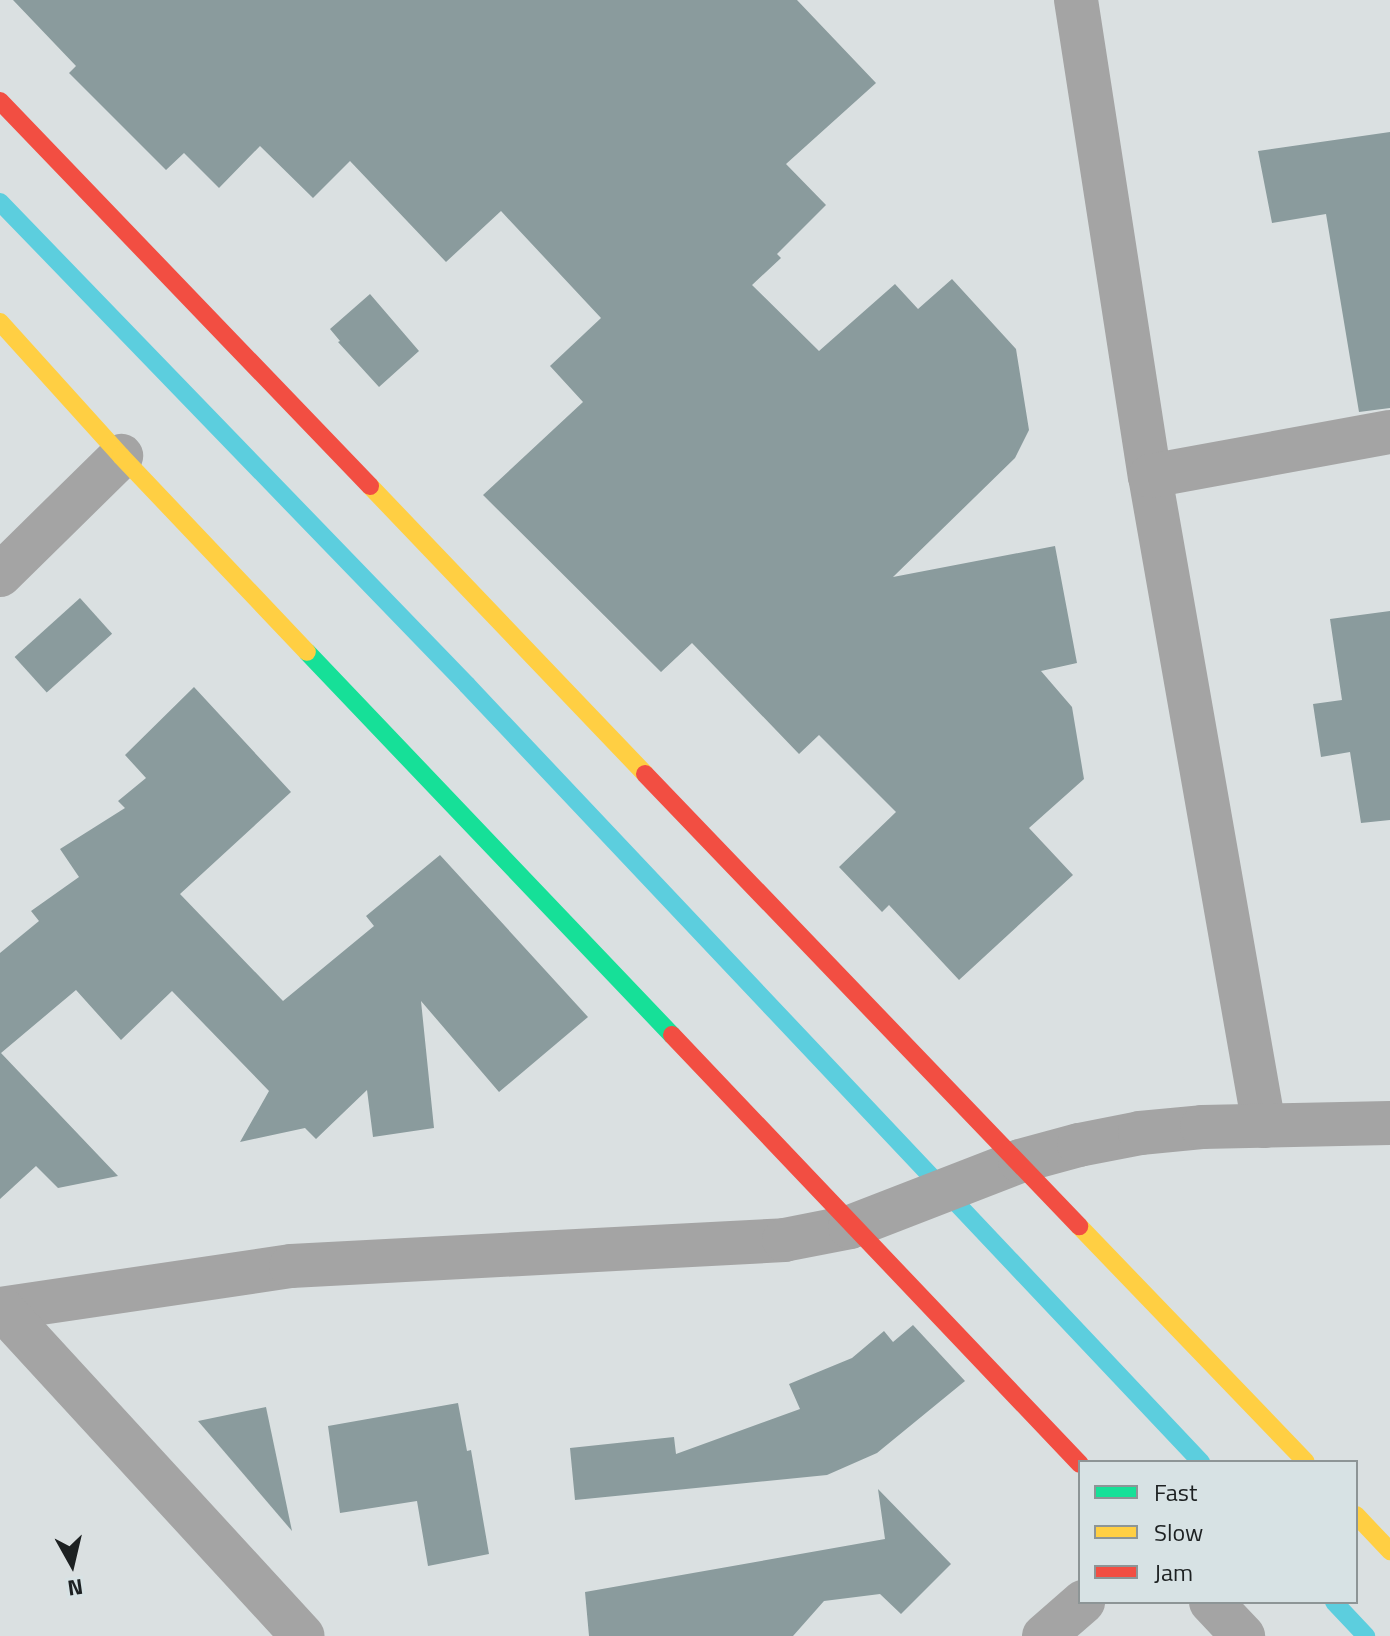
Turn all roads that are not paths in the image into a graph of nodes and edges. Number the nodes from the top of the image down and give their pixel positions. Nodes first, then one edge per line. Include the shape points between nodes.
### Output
1 (1076, 0) edge
2 (0, 101) edge
3 (0, 322) edge
4 (1390, 432) edge
5 (121, 456) junction
6 (1150, 476) junction
7 (0, 575) edge
8 (1390, 1123) edge
9 (1264, 1126) junction
10 (1003, 1167) junction
11 (869, 1220) junction
12 (1, 1309) edge
13 (1304, 1460) edge
14 (1078, 1462) edge
15 (1358, 1517) edge
16 (1390, 1551) edge
17 (1081, 1604) edge
18 (1213, 1604) edge
19 (303, 1636) edge
20 (1044, 1636) edge
21 (1243, 1636) edge

1 - 6 street
2 - 10 street
3 - 5 street
4 - 6 street
5 - 7 street
5 - 11 street
6 - 9 street
8 - 9 street
9 - 10 street via 1140,1133
10 - 11 street
10 - 13 street
11 - 12 street via 784,1240 291,1266
11 - 14 street
12 - 19 street
15 - 16 street
17 - 20 street
18 - 21 street

